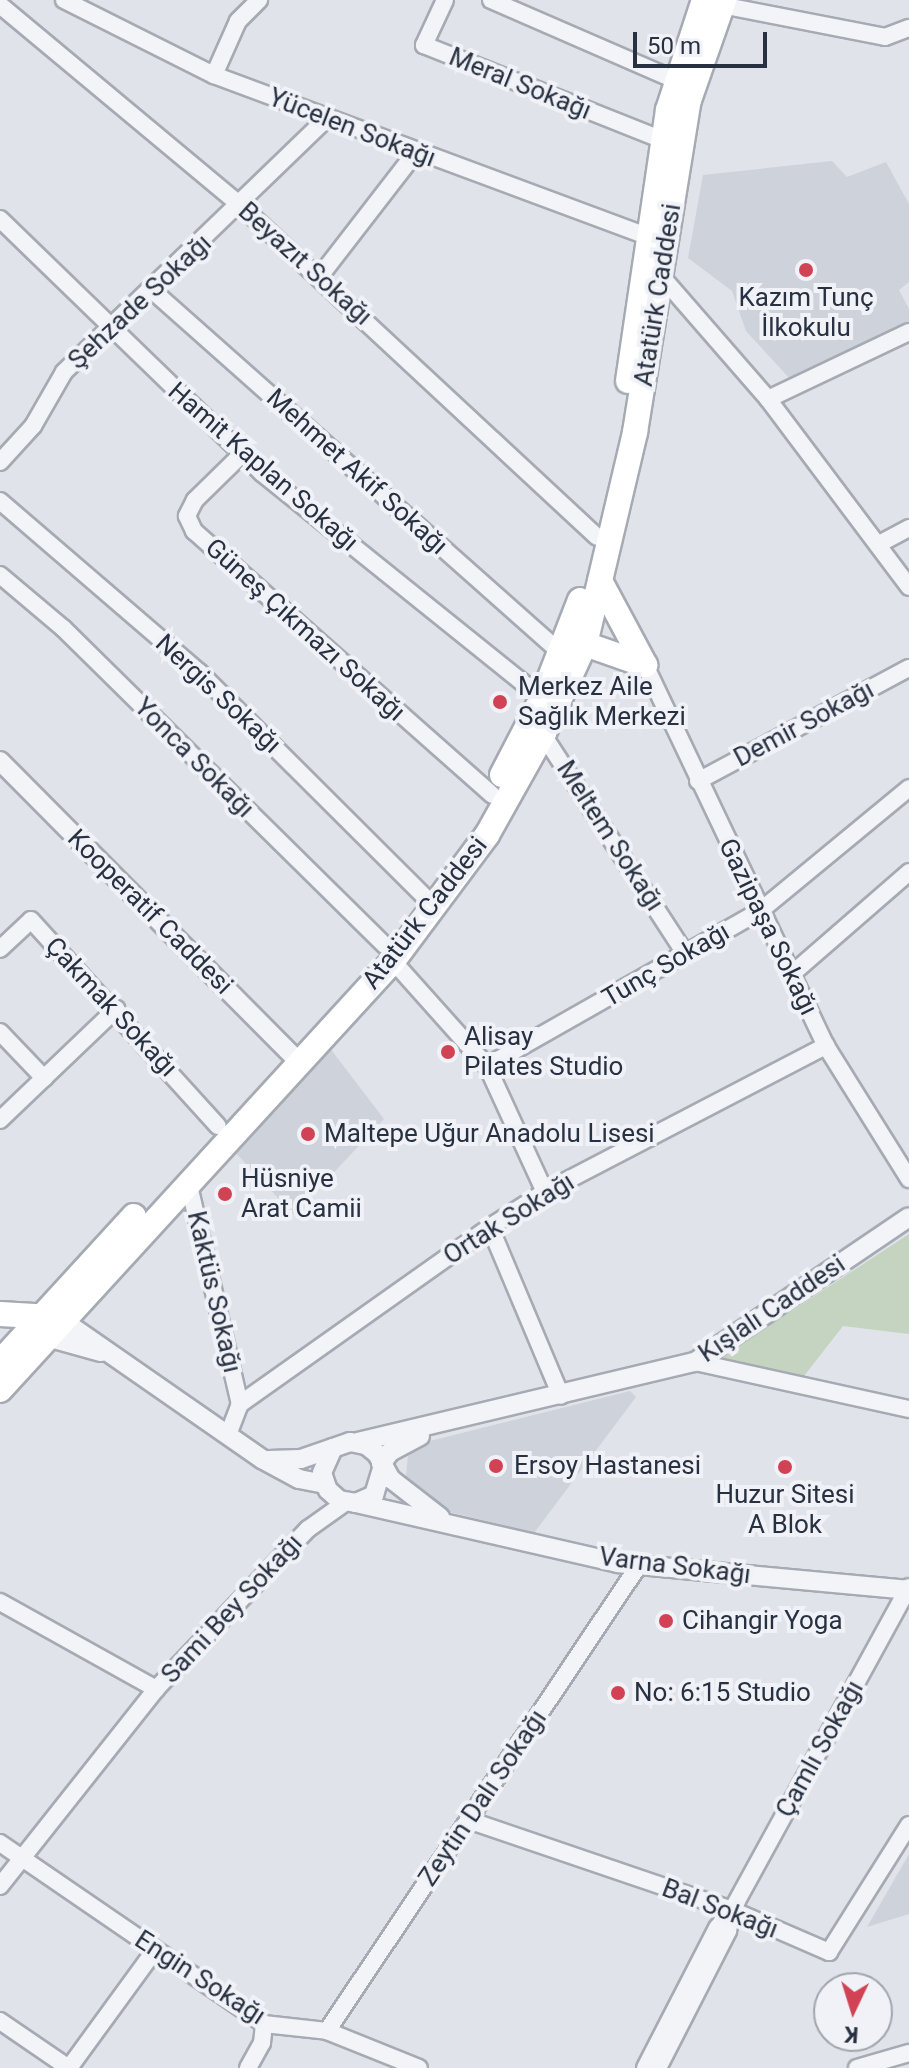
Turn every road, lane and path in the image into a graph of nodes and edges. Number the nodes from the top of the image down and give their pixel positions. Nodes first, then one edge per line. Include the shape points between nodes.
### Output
1 (64, 0) edge
2 (259, 0) edge
3 (445, 0) edge
4 (491, 0) edge
5 (713, 1) edge
6 (0, 5) edge
7 (909, 28) edge
8 (214, 75) junction
9 (675, 80) junction
10 (327, 118) junction
11 (663, 140) junction
12 (415, 153) junction
13 (241, 206) junction
14 (0, 219) edge
15 (648, 236) junction
16 (320, 276) junction
17 (662, 277) junction
18 (153, 291) junction
19 (111, 329) junction
20 (909, 332) edge
21 (768, 399) junction
22 (242, 454) junction
23 (0, 462) edge
24 (0, 501) edge
25 (909, 528) edge
26 (597, 537) junction
27 (879, 544) junction
28 (0, 575) edge
29 (600, 581) junction
30 (909, 587) edge
31 (576, 638) junction
32 (645, 665) junction
33 (909, 668) edge
34 (539, 717) junction
35 (0, 761) edge
36 (698, 781) junction
37 (909, 788) edge
38 (492, 795) junction
39 (909, 872) edge
40 (425, 897) junction
41 (760, 911) junction
42 (0, 949) edge
43 (389, 953) junction
44 (686, 955) junction
45 (793, 973) junction
46 (116, 1009) junction
47 (0, 1032) edge
48 (826, 1046) junction
49 (295, 1058) junction
50 (487, 1066) junction
51 (44, 1078) junction
52 (0, 1120) edge
53 (218, 1126) junction
54 (909, 1179) edge
55 (188, 1181) junction
56 (545, 1192) junction
57 (909, 1217) edge
58 (490, 1227) junction
59 (0, 1314) edge
60 (45, 1326) junction
61 (0, 1327) edge
62 (0, 1362) edge
63 (695, 1362) junction
64 (0, 1390) edge
65 (561, 1396) junction
66 (240, 1404) junction
67 (909, 1409) edge
68 (439, 1426) junction
69 (228, 1435) junction
70 (358, 1442) junction
71 (333, 1448) junction
72 (262, 1459) junction
73 (382, 1466) junction
74 (326, 1487) junction
75 (351, 1503) junction
76 (445, 1521) junction
77 (308, 1529) junction
78 (639, 1565) junction
79 (909, 1589) edge
80 (0, 1602) edge
81 (156, 1689) junction
82 (468, 1820) junction
83 (909, 1825) edge
84 (0, 1843) edge
85 (19, 1856) junction
86 (0, 1886) edge
87 (732, 1910) junction
88 (155, 1950) junction
89 (0, 2021) edge
90 (264, 2024) junction
91 (327, 2031) junction
92 (909, 2053) edge
93 (69, 2068) edge
94 (248, 2068) edge
95 (419, 2068) edge
96 (645, 2068) edge
97 (658, 2068) edge
98 (857, 2068) edge

1 - 8 street, Yücelen Sokağı
2 - 8 street via 238,21
3 - 11 street, Meral Sokağı via 424,45
4 - 9 street
5 - 7 street via 885,37
5 - 9 main road, Atatürk Caddesi
5 - 17 main road, Atatürk Caddesi via 687,110
6 - 13 street, Beyazıt Sokağı
8 - 10 street, Yücelen Sokağı
9 - 11 main road, Atatürk Caddesi
10 - 12 street, Yücelen Sokağı
10 - 13 street, Şehzade Sokağı
11 - 15 main road, Atatürk Caddesi
12 - 15 street, Yücelen Sokağı
12 - 16 street
13 - 16 street, Beyazıt Sokağı
13 - 18 street, Şehzade Sokağı
14 - 19 street, Hamit Kaplan Sokağı
15 - 26 main road, Atatürk Caddesi via 625,406
16 - 26 street, Beyazıt Sokağı
17 - 21 street
17 - 29 main road, Atatürk Caddesi via 635,432
18 - 19 street, Şehzade Sokağı
18 - 31 street, Mehmet Akif Sokağı
19 - 22 street, Hamit Kaplan Sokağı
19 - 23 street, Şehzade Sokağı via 64,372 33,426
20 - 21 street
21 - 27 street
22 - 34 street, Hamit Kaplan Sokağı
22 - 38 street, Güneş Çıkmazı Sokağı via 195,500 187,516 194,531
24 - 40 street, Nergis Sokağı via 199,672
25 - 27 street
26 - 31 main road, Atatürk Caddesi
27 - 30 street
28 - 43 street, Yonca Sokağı via 63,628
29 - 31 main road, Atatürk Caddesi
29 - 32 main road
31 - 32 main road
31 - 34 main road, Atatürk Caddesi
31 - 34 main road, Atatürk Caddesi
32 - 36 street, Gazipaşa Sokağı
33 - 36 street, Demir Sokağı
34 - 38 main road, Atatürk Caddesi
34 - 43 main road, Atatürk Caddesi via 487,835
34 - 44 street, Meltem Sokağı
35 - 49 street, Kooperatif Caddesi
36 - 41 street, Gazipaşa Sokağı
37 - 41 street, Tunç Sokağı
38 - 40 main road, Atatürk Caddesi
39 - 45 street
40 - 43 main road, Atatürk Caddesi
41 - 44 street, Tunç Sokağı
41 - 45 street, Gazipaşa Sokağı
42 - 46 street, Çakmak Sokağı via 31,920
43 - 49 main road, Atatürk Caddesi
43 - 50 street, Yonca Sokağı
44 - 50 street, Tunç Sokağı
45 - 48 street, Gazipaşa Sokağı
46 - 51 street
46 - 53 street, Çakmak Sokağı
47 - 51 street
48 - 54 street, Gazipaşa Sokağı
48 - 56 street, Ortak Sokağı
49 - 53 main road, Atatürk Caddesi
49 - 55 main road, Atatürk Caddesi
50 - 56 street, Yonca Sokağı
51 - 52 street
53 - 60 main road, Atatürk Caddesi
55 - 60 main road, Atatürk Caddesi
55 - 66 street, Kaktüs Sokağı
56 - 58 street, Ortak Sokağı
57 - 63 street, Kışlalı Caddesi
58 - 65 street
58 - 66 street, Ortak Sokağı
59 - 60 main road
60 - 61 main road
60 - 62 main road, Atatürk Caddesi
60 - 64 main road, Atatürk Caddesi
60 - 69 street via 115,1357
63 - 65 street, Kışlalı Caddesi
63 - 67 street
65 - 68 street, Kışlalı Caddesi
66 - 69 street
68 - 70 street, Kışlalı Caddesi
68 - 73 street, Kışlalı Caddesi via 390,1452
69 - 72 street
70 - 71 street
70 - 73 street via 372,1449
71 - 72 street via 284,1462
71 - 74 street via 323,1462
72 - 74 street
73 - 75 street via 378,1489
73 - 76 street via 403,1491
74 - 75 street
74 - 77 street
75 - 76 street, Varna Sokağı
75 - 77 street
76 - 78 street, Varna Sokağı
77 - 81 street, Sami Bey Sokağı
78 - 79 street, Varna Sokağı
78 - 82 street, Zeytin Dalı Sokağı
79 - 87 street, Çamlı Sokağı
80 - 81 street, Sami Bey Sokağı
81 - 85 street, Sami Bey Sokağı
82 - 87 street, Bal Sokağı
82 - 91 street, Zeytin Dalı Sokağı
83 - 87 street, Bal Sokağı via 829,1952
84 - 85 street, Engin Sokağı
85 - 86 street, Sami Bey Sokağı
85 - 88 street, Engin Sokağı
87 - 96 street, Çamlı Sokağı via 717,1928
87 - 97 street, Çamlı Sokağı via 728,1931
88 - 90 street, Engin Sokağı
88 - 93 street
89 - 93 street
90 - 91 street, Engin Sokağı
90 - 94 street via 262,2043
91 - 95 street, Engin Sokağı
92 - 98 street

